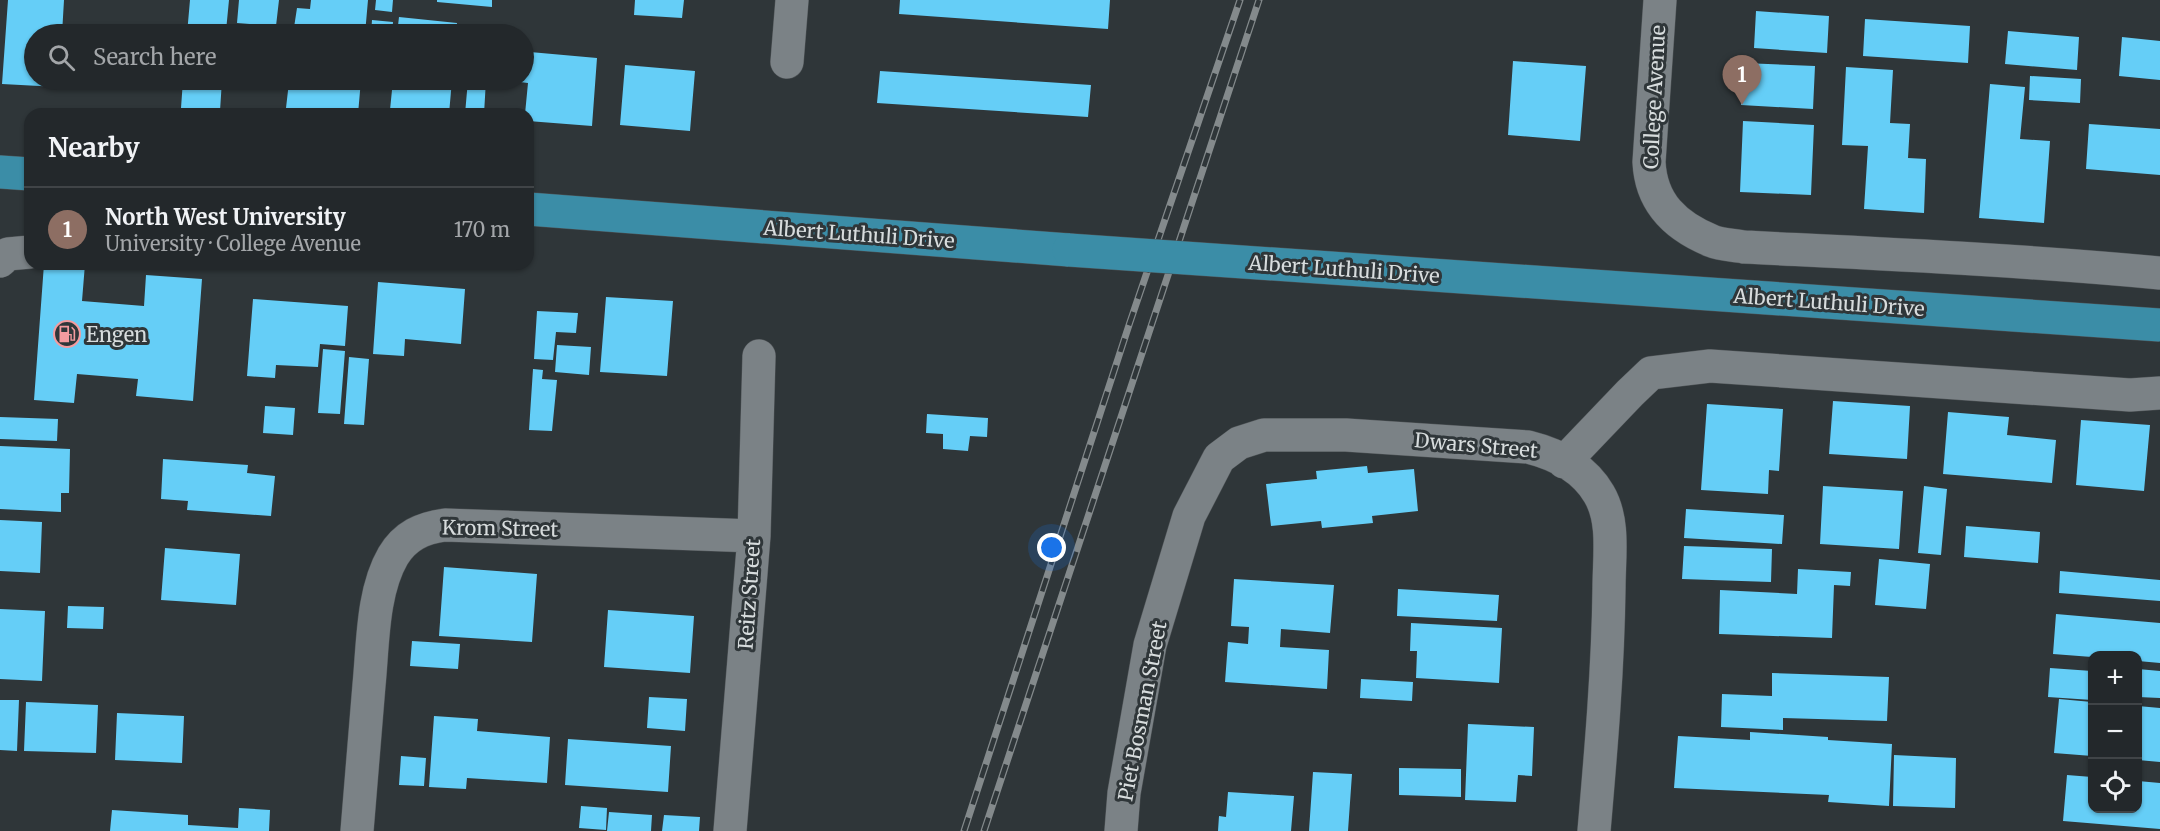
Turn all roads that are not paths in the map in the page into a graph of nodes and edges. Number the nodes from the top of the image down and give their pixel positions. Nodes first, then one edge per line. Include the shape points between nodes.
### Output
1 (792, 0) edge
2 (1660, 0) edge
3 (787, 62) dead end
4 (0, 172) edge
5 (24, 174) edge
6 (534, 209) edge
7 (24, 253) edge
8 (0, 261) edge
9 (2160, 273) edge
10 (2160, 325) edge
11 (759, 357) dead end
12 (2160, 393) edge
13 (1220, 458) joint
14 (1564, 462) junction
15 (754, 536) junction
16 (357, 831) edge
17 (730, 831) edge
18 (1121, 831) edge
19 (1594, 831) edge

1 - 3 street
2 - 9 street, College Avenue via 1648,162 1653,189 1667,212 1687,228 1713,242 1744,246
4 - 5 main road
6 - 10 main road, Albert Luthuli Drive, bridge
7 - 8 street via 8,254
11 - 15 street, Reitz Street
12 - 14 street via 2130,395 1710,366 1651,373
13 - 14 street, Dwars Street via 1239,443 1264,435 1346,435 1528,447 1549,452
13 - 18 street, Piet Bosman Street via 1190,516 1150,645
14 - 19 street, Dwars Street via 1579,470 1599,493 1610,521 1608,662
15 - 16 street, Krom Street via 445,525 424,528 408,537 381,579
15 - 17 street, Reitz Street

